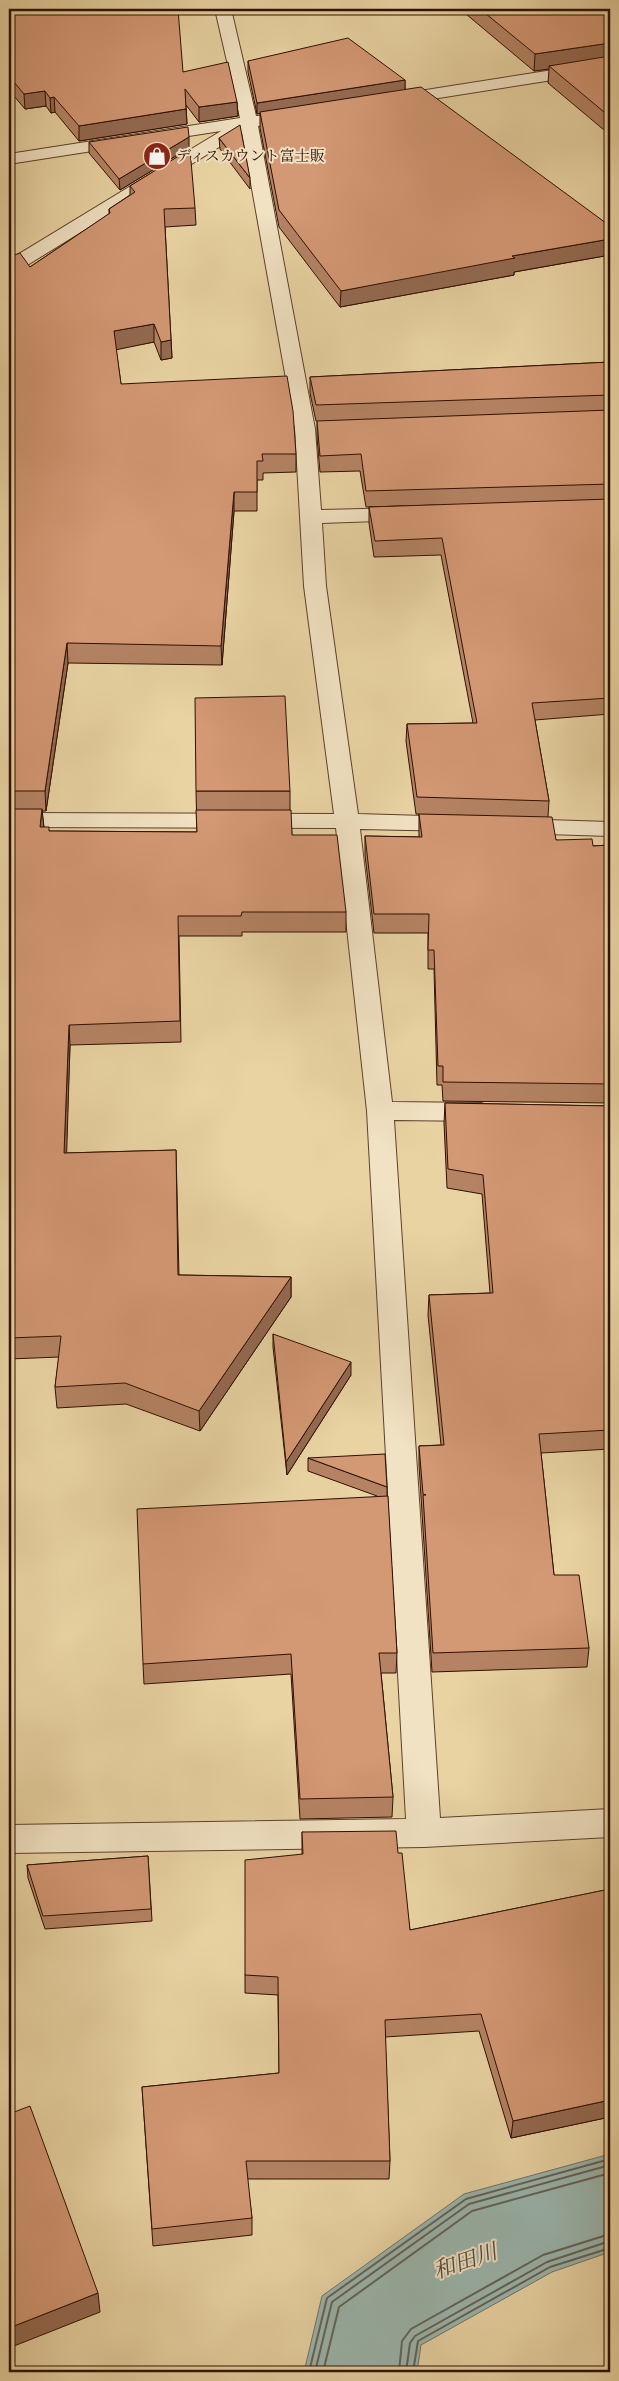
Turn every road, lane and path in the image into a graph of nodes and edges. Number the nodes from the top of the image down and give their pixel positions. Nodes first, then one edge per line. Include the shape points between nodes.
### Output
1 (223, 9) edge
2 (610, 66) edge
3 (376, 102) edge
4 (288, 116) edge
5 (249, 122) junction
6 (9, 159) edge
7 (9, 268) edge
8 (421, 513) edge
9 (312, 517) junction
10 (9, 820) edge
11 (347, 821) junction
12 (610, 829) edge
13 (380, 1111) junction
14 (505, 1112) edge
15 (610, 1823) edge
16 (424, 1833) junction
17 (9, 1839) edge

1 - 5 street
2 - 3 street
4 - 5 street
5 - 6 street
5 - 7 street
5 - 9 street via 315,429
8 - 9 street
9 - 11 street via 316,586
10 - 11 street
11 - 12 street
11 - 13 street
13 - 14 street
13 - 16 street
15 - 16 street
16 - 17 street

